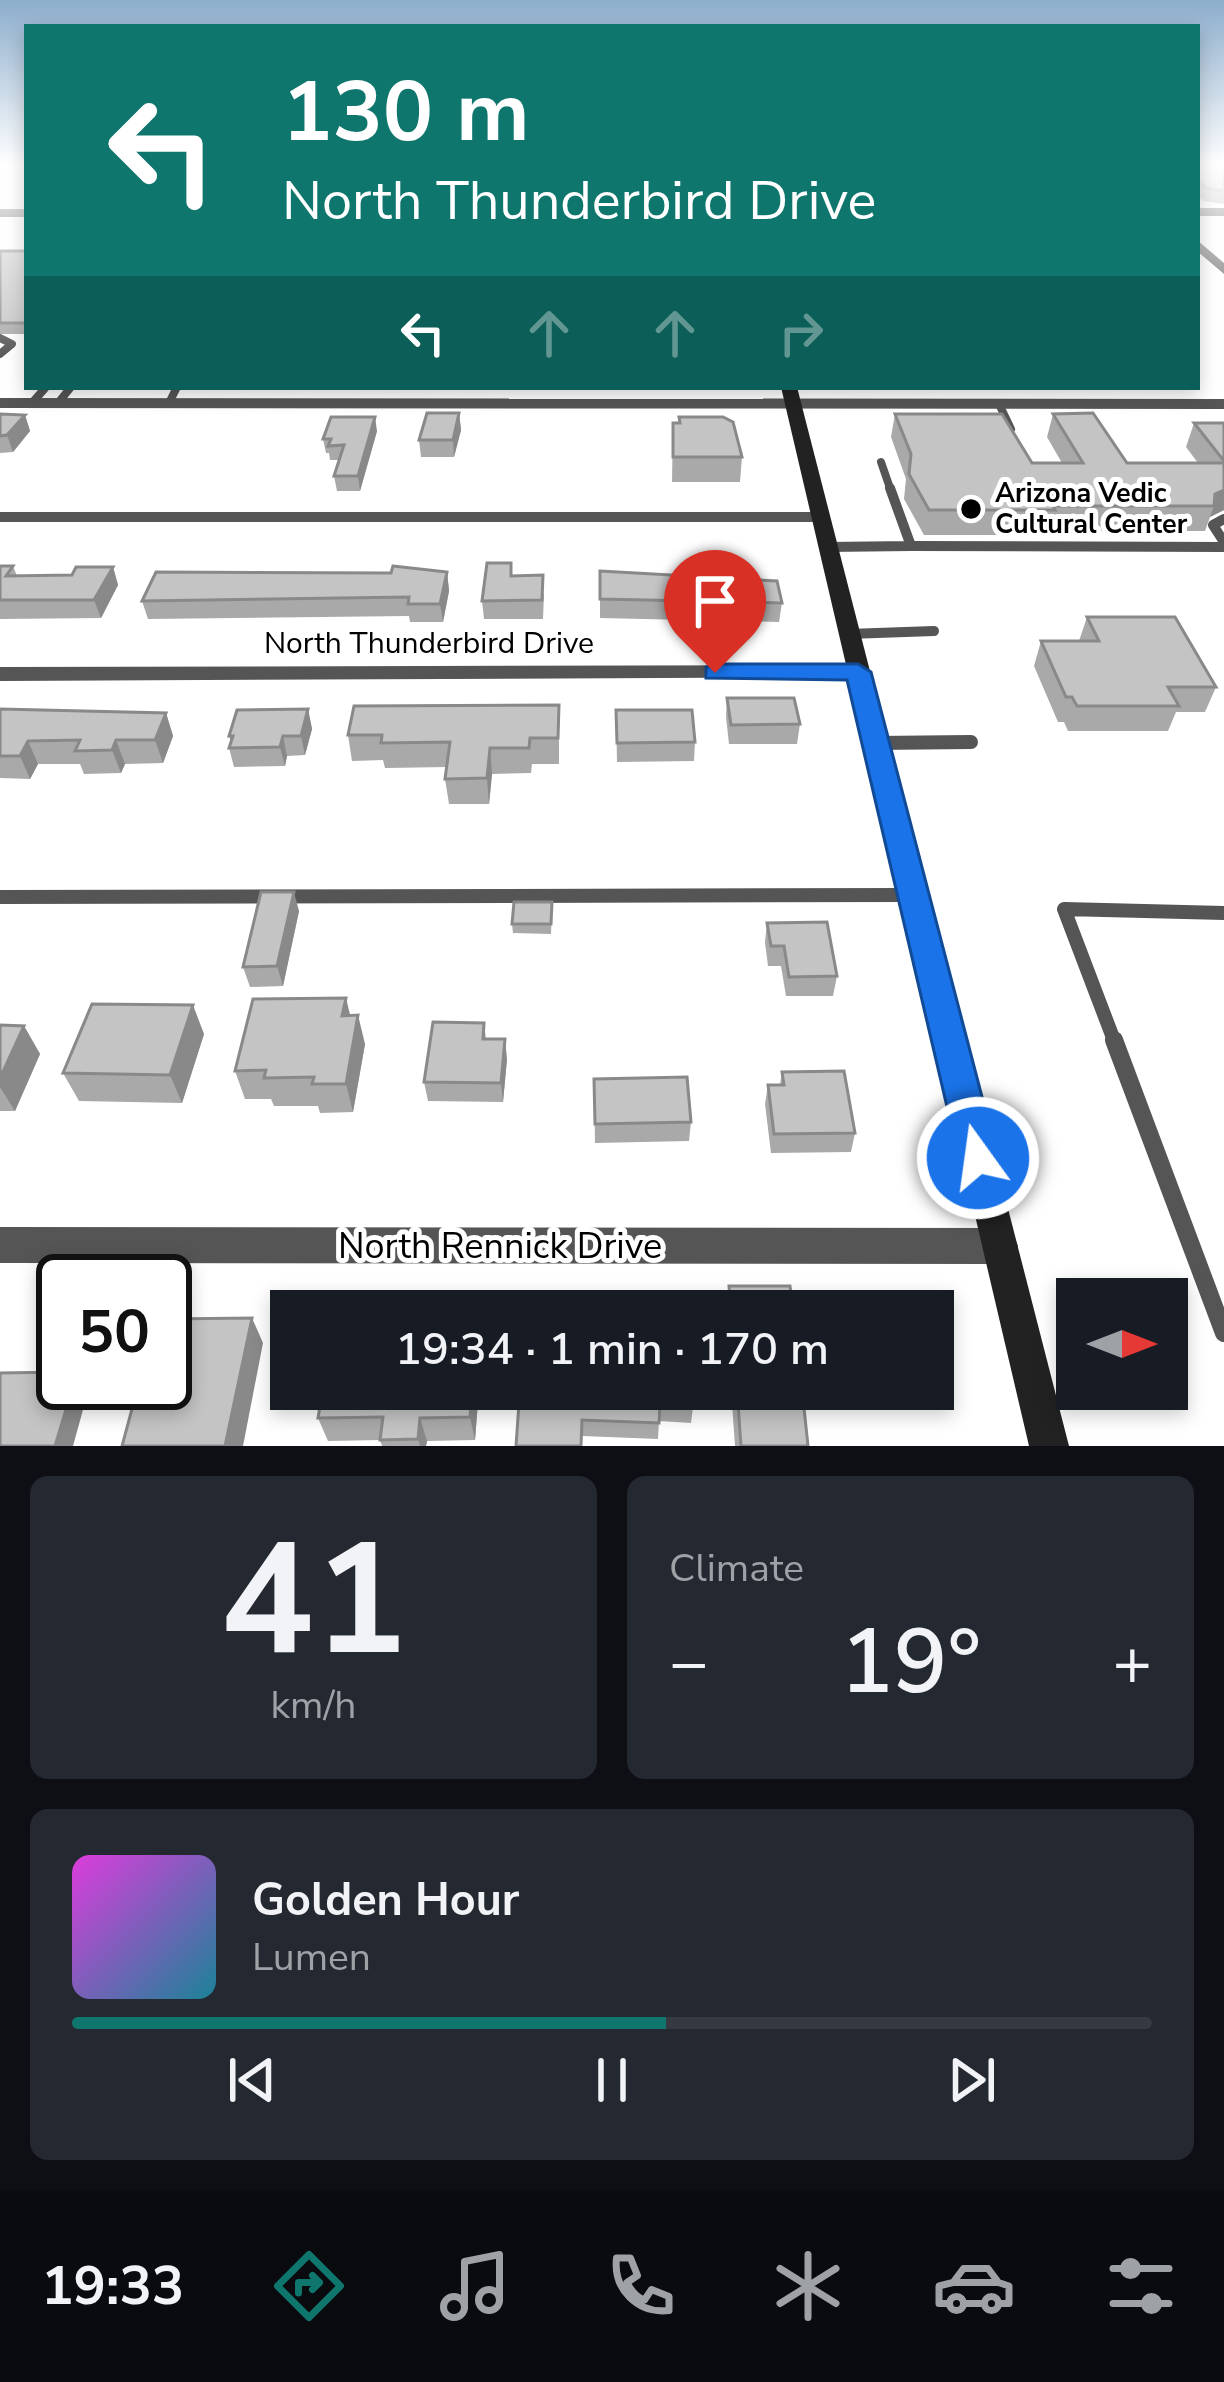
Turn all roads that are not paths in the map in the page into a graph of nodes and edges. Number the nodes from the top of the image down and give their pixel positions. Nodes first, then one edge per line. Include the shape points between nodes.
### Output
1 (1200, 247) edge
2 (1224, 270) edge
3 (0, 338) edge
4 (0, 354) edge
5 (43, 390) edge
6 (69, 390) edge
7 (173, 395) edge
8 (791, 396) edge
9 (0, 403) edge
10 (32, 403) junction
11 (58, 403) junction
12 (999, 404) junction
13 (1224, 404) edge
14 (1011, 429) edge
15 (881, 462) dead end
16 (0, 517) edge
17 (820, 517) junction
18 (1224, 519) edge
19 (1224, 544) edge
20 (911, 546) junction
21 (827, 547) junction
22 (934, 631) dead end
23 (848, 634) junction
24 (858, 672) junction
25 (0, 674) edge
26 (971, 742) dead end
27 (875, 743) junction
28 (913, 895) junction
29 (0, 897) edge
30 (1224, 913) edge
31 (0, 1245) edge
32 (1000, 1246) junction
33 (1224, 1333) edge
34 (1049, 1446) edge

1 - 2 street
3 - 4 lane via 12,344
5 - 10 lane
6 - 11 lane
7 - 8 street
7 - 11 street
8 - 12 street
8 - 17 main road
9 - 10 street
10 - 11 street
12 - 13 street
12 - 14 lane
15 - 20 lane
16 - 17 lane
17 - 21 main road
18 - 19 lane via 1213,524
19 - 20 lane
20 - 21 lane
21 - 23 main road
22 - 23 lane
23 - 24 main road
24 - 25 street, North Thunderbird Drive
24 - 27 main road
26 - 27 lane
27 - 28 main road
28 - 29 lane
28 - 32 main road
30 - 33 lane via 1064,909
31 - 32 street, North Rennick Drive
32 - 34 main road

